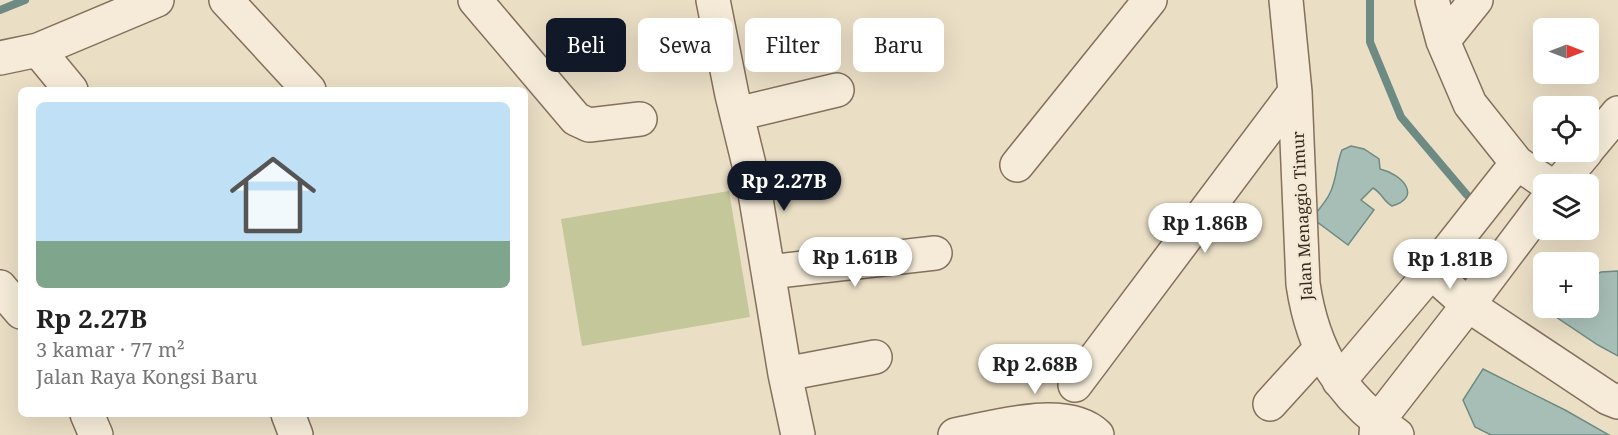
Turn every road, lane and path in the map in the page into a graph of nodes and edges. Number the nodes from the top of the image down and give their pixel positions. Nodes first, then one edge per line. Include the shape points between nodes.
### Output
1 (157, 0) edge
2 (226, 0) edge
3 (475, 0) edge
4 (713, 0) edge
5 (1150, 0) edge
6 (1286, 0) edge
7 (1432, 0) edge
8 (1476, 0) edge
9 (1443, 41) junction
10 (38, 50) junction
11 (0, 58) edge
12 (69, 87) edge
13 (306, 87) edge
14 (837, 90) dead end
15 (1295, 92) junction
16 (1618, 113) edge
17 (736, 114) junction
18 (640, 119) dead end
19 (1599, 136) edge
20 (1577, 162) edge
21 (1517, 163) junction
22 (1017, 165) dead end
23 (1533, 174) edge
24 (1567, 174) edge
25 (1533, 219) edge
26 (935, 253) dead end
27 (769, 272) junction
28 (1431, 272) junction
29 (0, 287) edge
30 (1468, 305) junction
31 (18, 308) edge
32 (1320, 350) junction
33 (876, 357) dead end
34 (785, 374) junction
35 (1338, 381) junction
36 (1075, 385) dead end
37 (1618, 402) edge
38 (1270, 404) dead end
39 (88, 417) edge
40 (289, 417) edge
41 (1383, 430) edge
42 (96, 435) edge
43 (296, 435) edge
44 (798, 435) edge
45 (955, 435) edge
46 (1097, 435) edge

1 - 10 street
2 - 13 street
3 - 18 street via 576,119 589,125
4 - 17 street
5 - 22 street
6 - 15 street, Jalan Menaggio Timur
7 - 9 street
8 - 9 street
9 - 21 street via 1470,104
10 - 11 street
10 - 12 street
14 - 17 street
15 - 32 street, Jalan Menaggio Timur via 1303,284 1307,314
15 - 36 street
16 - 19 street
17 - 27 street
20 - 24 street
21 - 23 street
21 - 28 street
25 - 30 street
26 - 27 street
27 - 34 street
28 - 30 street
28 - 35 street
29 - 31 street
30 - 37 street
30 - 41 street
32 - 35 street, Jalan Menaggio Timur
32 - 38 street
33 - 34 street
34 - 44 street
35 - 41 street, Jalan Menaggio Timur
39 - 42 street
40 - 43 street
45 - 46 street via 1048,420 1077,423

